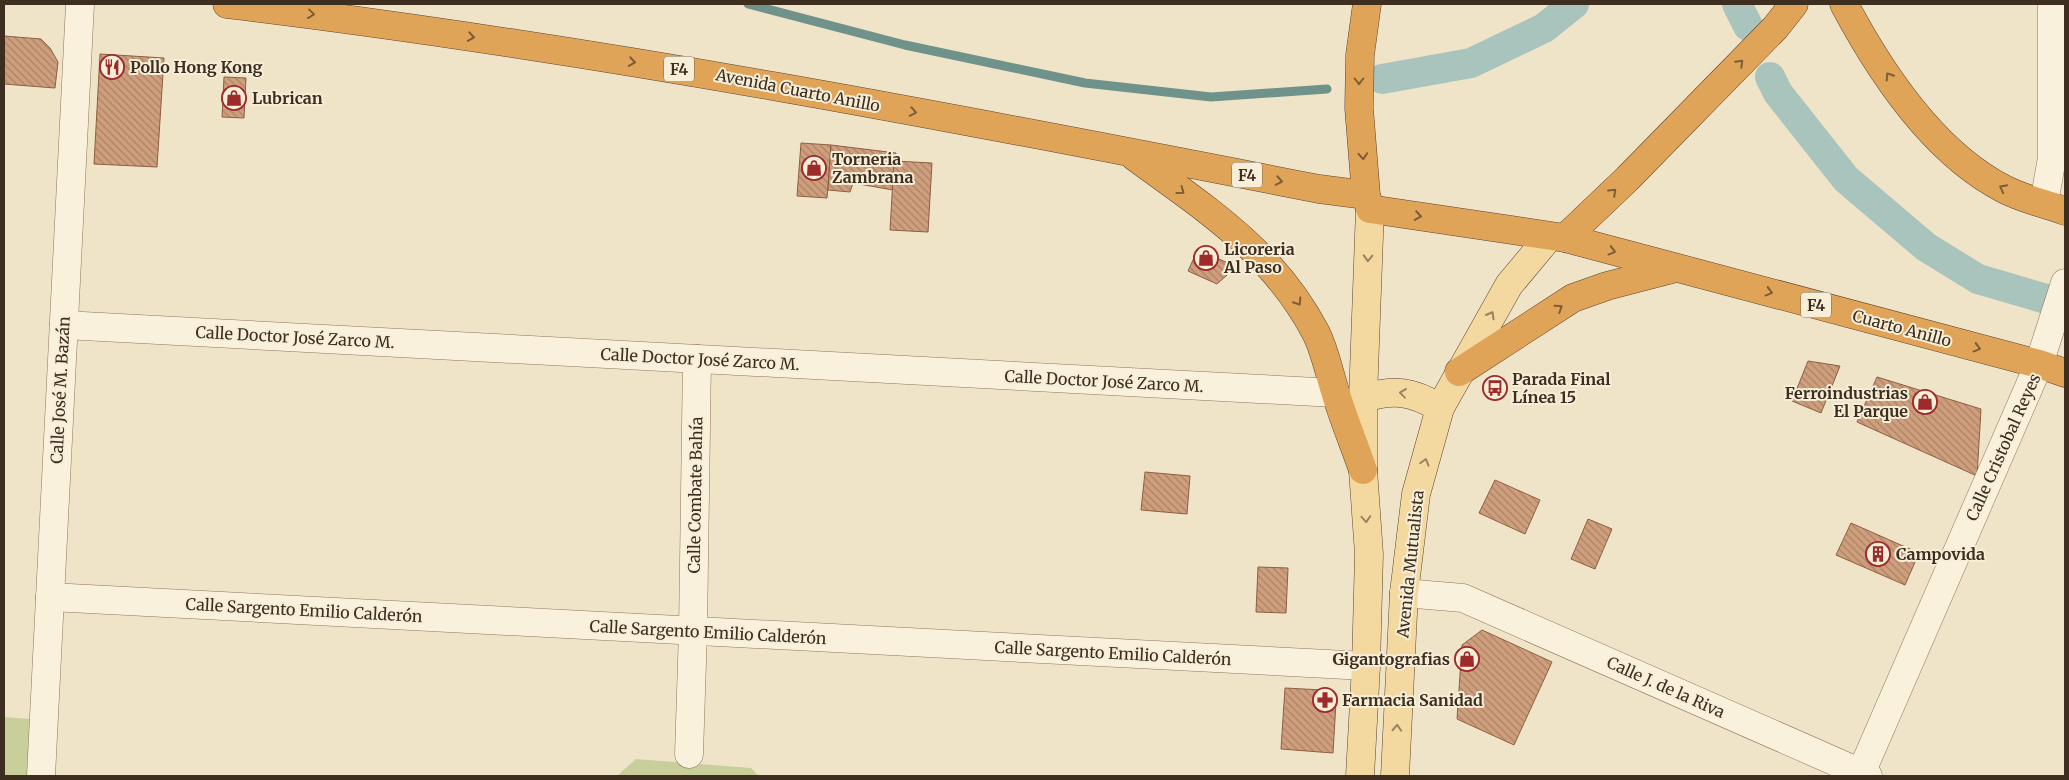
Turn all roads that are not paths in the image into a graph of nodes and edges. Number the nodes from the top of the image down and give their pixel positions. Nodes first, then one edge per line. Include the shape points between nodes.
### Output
1 (80, 4) edge
2 (228, 4) edge
3 (1366, 4) edge
4 (1794, 4) edge
5 (1844, 4) edge
6 (2052, 4) edge
7 (1128, 152) junction
8 (1368, 202) junction
9 (2055, 207) edge
10 (1557, 237) junction
11 (1678, 268) junction
12 (2065, 283) edge
13 (64, 324) junction
14 (697, 359) junction
15 (2039, 364) junction
16 (1459, 372) junction
17 (2065, 373) edge
18 (1335, 393) junction
19 (1363, 398) junction
20 (1440, 408) junction
21 (1363, 470) junction
22 (1404, 593) junction
23 (50, 597) junction
24 (693, 631) junction
25 (1366, 666) junction
26 (689, 754) dead end
27 (1864, 774) edge
28 (41, 776) edge
29 (1360, 776) edge
30 (1395, 776) edge

1 - 13 street, Calle José M. Bazán
2 -> 7 highway, Avenida Cuarto Anillo / F4 via 364,20 712,74
3 -> 8 highway via 1360,55 1359,108
10 -> 4 highway via 1627,179 1775,28
9 -> 5 highway via 2005,190 1933,136 1900,93
6 - 9 street
7 -> 8 highway, Avenida Cuarto Anillo / F4 via 1319,189
7 -> 18 highway via 1227,224 1265,259 1297,300 1317,334
8 -> 10 highway, F4
8 -> 19 main road
10 -> 11 highway, Cuarto Anillo / F4
16 -> 10 main road, Avenida Mutualista via 1509,285
11 -> 15 highway, Cuarto Anillo / F4
16 -> 11 highway via 1573,298
12 - 15 street, Calle Cristobal Reyes
13 - 14 street, Calle Doctor José Zarco M.
13 - 23 street, Calle José M. Bazán
14 - 18 street, Calle Doctor José Zarco M.
14 - 24 street, Calle Combate Bahía
15 - 17 highway, Cuarto Anillo / F4
15 - 27 street, Calle Cristobal Reyes
16 - 20 main road, Avenida Mutualista
18 - 21 highway
20 -> 19 main road via 1422,397 1403,392 1382,392
19 - 21 main road
22 -> 20 main road, Avenida Mutualista via 1416,494
21 -> 25 main road via 1368,554
22 - 27 street, Calle J. de la Riva via 1463,598
30 -> 22 main road, Avenida Mutualista
23 - 24 street, Calle Sargento Emilio Calderón
23 - 28 street, Calle José M. Bazán
24 - 25 street, Calle Sargento Emilio Calderón
24 - 26 street, Calle Combate Bahía
25 - 29 main road

